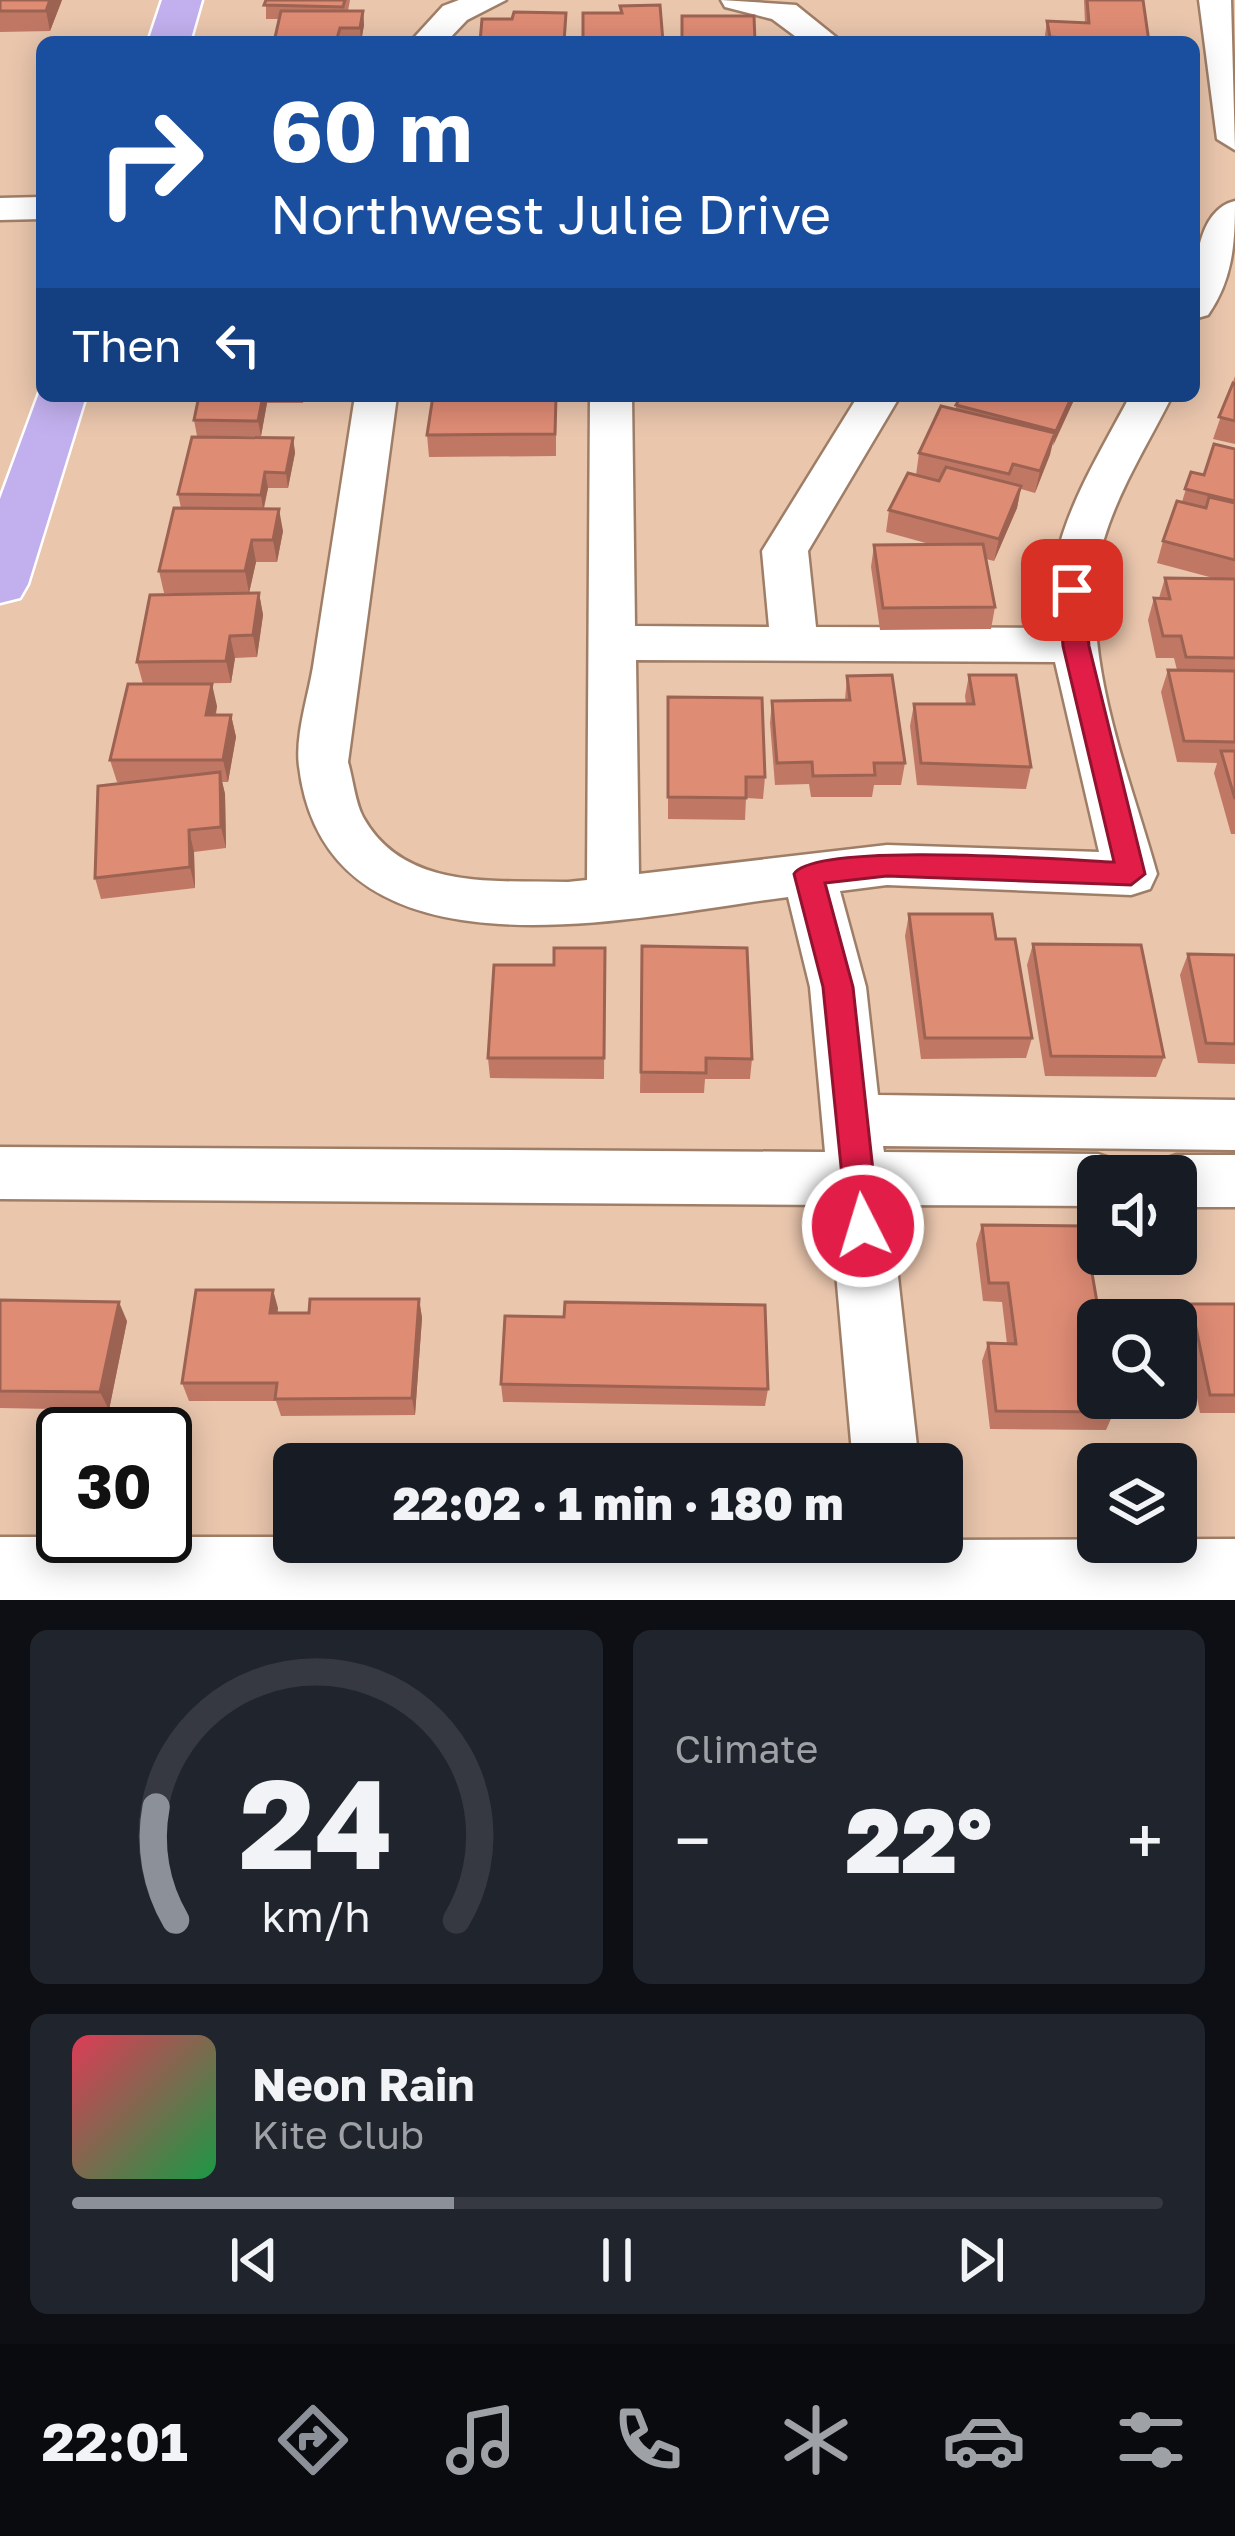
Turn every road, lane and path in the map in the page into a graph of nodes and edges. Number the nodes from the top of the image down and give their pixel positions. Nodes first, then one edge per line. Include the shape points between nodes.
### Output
1 (182, 0) edge
2 (490, 0) edge
3 (737, 0) edge
4 (1215, 0) edge
5 (171, 36) edge
6 (433, 36) edge
7 (817, 36) edge
8 (1232, 90) edge
9 (1235, 139) edge
10 (0, 208) edge
11 (36, 208) edge
12 (1235, 212) edge
13 (1200, 287) edge
14 (58, 402) edge
15 (375, 402) edge
16 (611, 402) edge
17 (875, 402) edge
18 (1148, 402) edge
19 (0, 584) edge
20 (612, 643) junction
21 (794, 644) junction
22 (1076, 646) junction
23 (808, 874) junction
24 (613, 898) junction
25 (1235, 1125) edge
26 (855, 1150) junction
27 (0, 1173) edge
28 (1077, 1177) edge
29 (1197, 1180) edge
30 (1235, 1181) edge
31 (884, 1443) edge
32 (963, 1560) edge
33 (511, 1563) edge
34 (0, 1571) edge
35 (1235, 1573) edge

1 - 5 main road
2 - 6 street via 455,13
3 - 7 street via 784,12
4 - 8 street
8 - 9 street
10 - 11 street
12 - 13 street
14 - 19 main road
15 - 24 street via 323,762 338,822 374,868 418,892 470,900
16 - 20 street
17 - 21 street via 785,551
18 - 22 street via 1081,540 1072,590
20 - 21 street
20 - 24 street
21 - 22 street
22 - 23 street via 1131,874 887,865
23 - 24 street
23 - 26 street via 838,987
25 - 26 street
26 - 27 street
26 - 28 street
26 - 31 street
29 - 30 street
32 - 35 street
33 - 34 street

